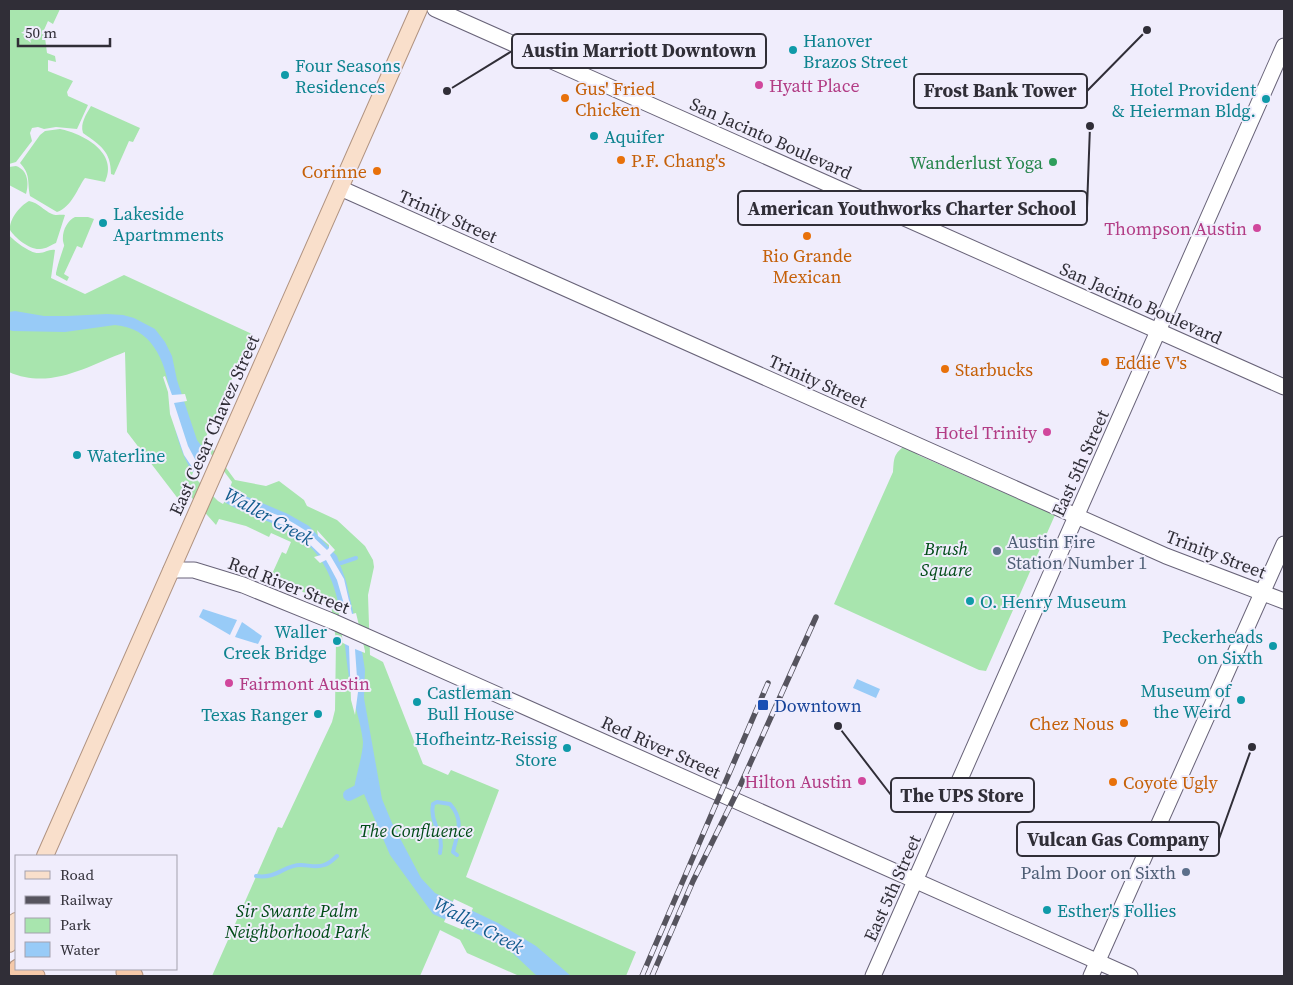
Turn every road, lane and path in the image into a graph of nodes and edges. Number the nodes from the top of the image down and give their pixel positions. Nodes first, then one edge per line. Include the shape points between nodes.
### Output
1 (419, 9) edge
2 (435, 9) edge
3 (1284, 46) edge
4 (340, 188) junction
5 (1158, 331) junction
6 (1284, 387) edge
7 (1077, 516) junction
8 (1284, 544) edge
9 (171, 570) junction
10 (1262, 593) junction
11 (1284, 601) edge
12 (45, 855) edge
13 (916, 881) junction
14 (1097, 961) junction
15 (22, 970) edge
16 (35, 976) edge
17 (874, 976) edge
18 (1091, 976) edge
19 (1130, 976) edge

1 - 4 main road, East Cesar Chavez Street
2 - 5 main road, San Jacinto Boulevard
3 - 5 main road, East 5th Street
4 - 7 main road, Trinity Street
4 - 9 main road, East Cesar Chavez Street
5 - 6 main road, San Jacinto Boulevard
5 - 7 main road, East 5th Street
7 - 10 main road, Trinity Street via 1166,556
7 - 13 main road, East 5th Street
8 - 10 main road
9 - 12 main road, East Cesar Chavez Street
9 - 13 main road, Red River Street via 194,570 243,585 334,622
10 - 11 main road, Trinity Street
10 - 14 main road
13 - 14 main road, Red River Street
13 - 17 main road, East 5th Street
14 - 18 main road
14 - 19 main road, Red River Street
15 - 16 highway

